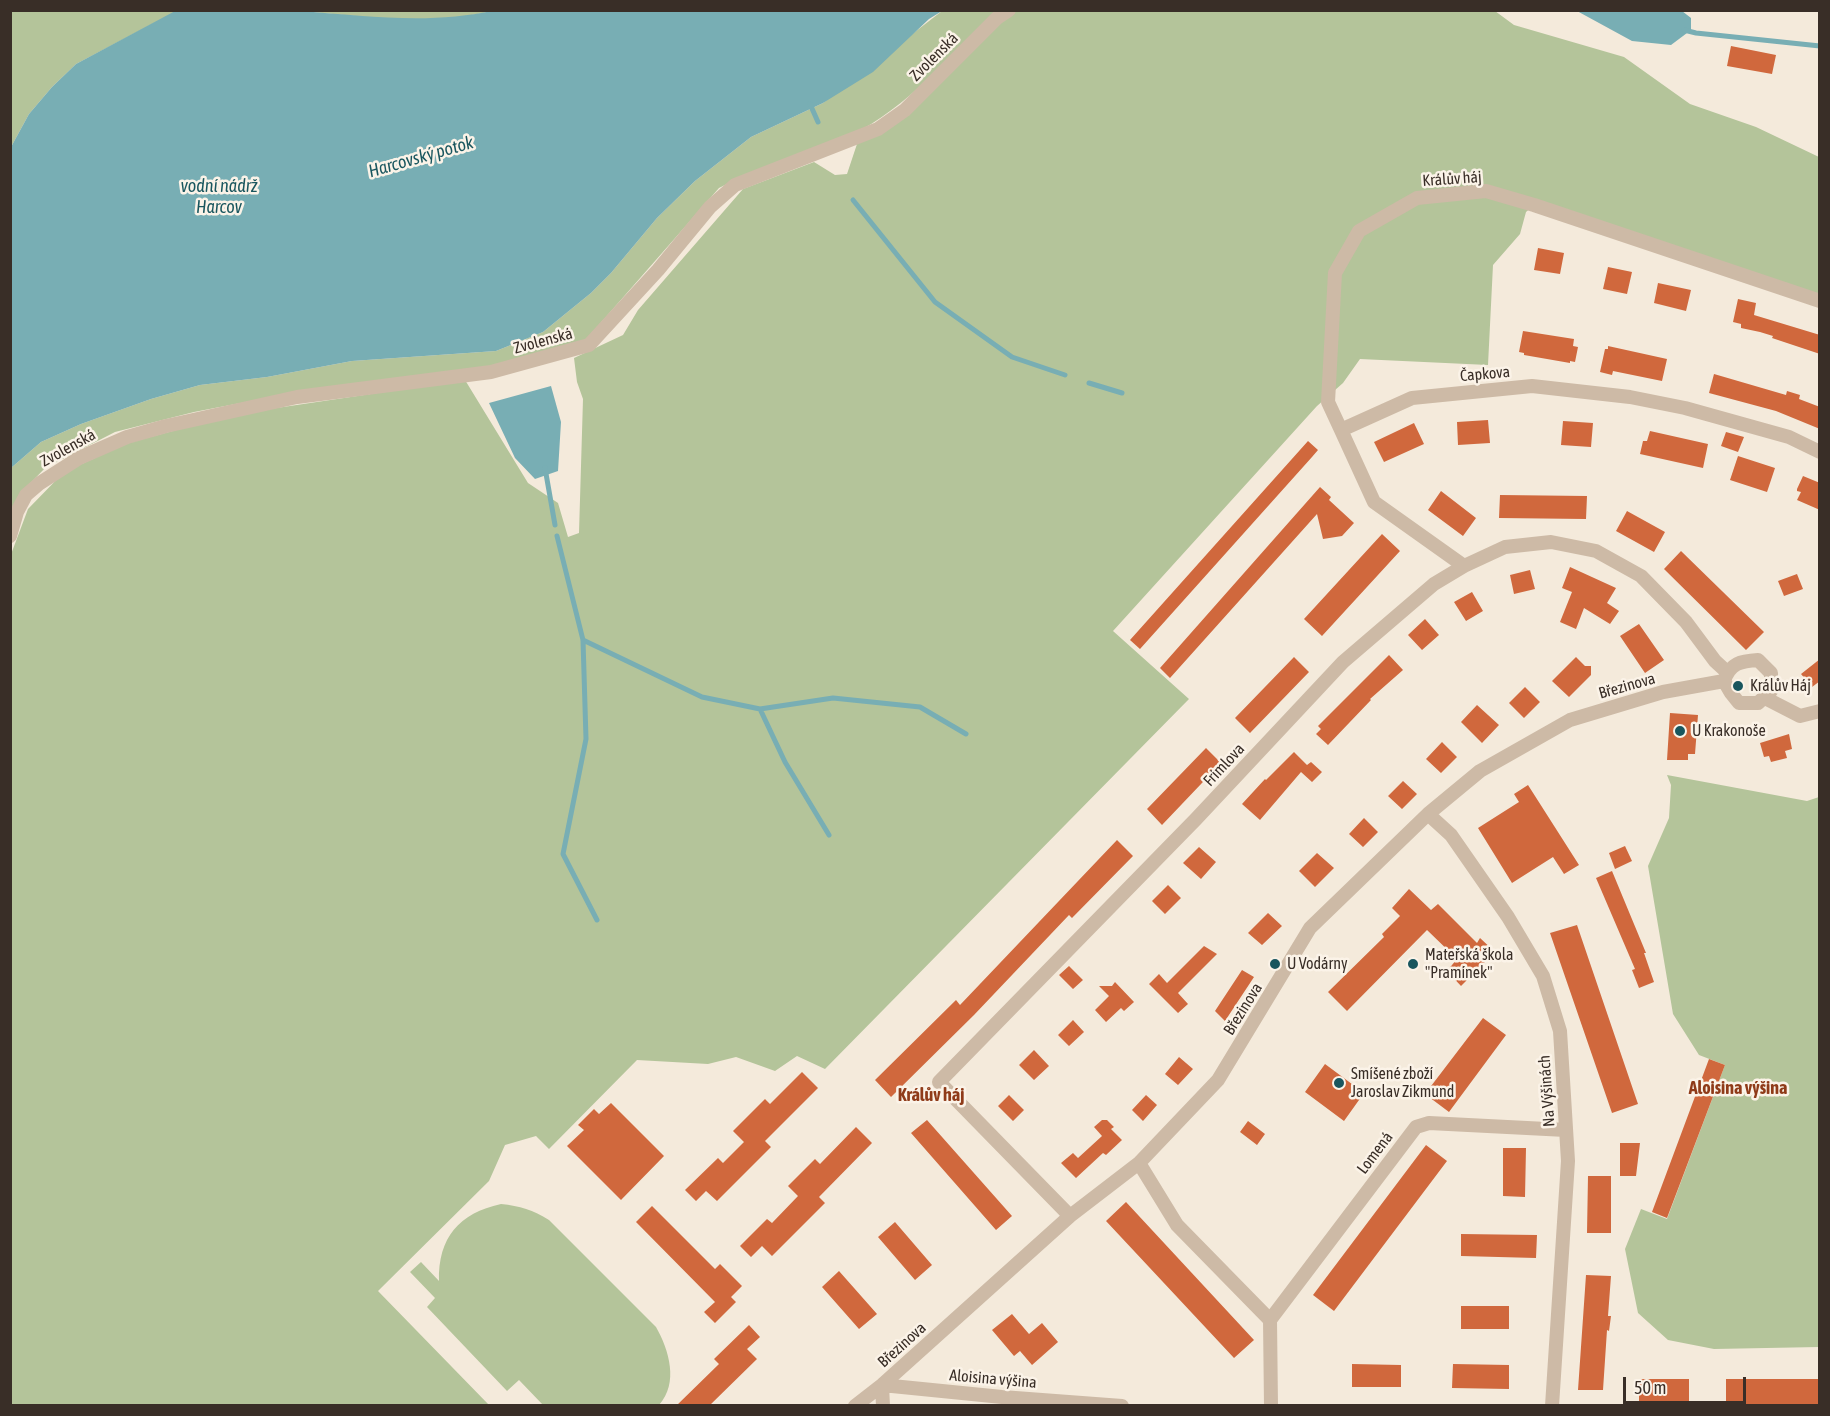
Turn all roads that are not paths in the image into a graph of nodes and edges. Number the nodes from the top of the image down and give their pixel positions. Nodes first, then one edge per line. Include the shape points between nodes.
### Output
1 (1009, 10) edge
2 (1820, 301) edge
3 (1341, 430) junction
4 (1820, 452) edge
5 (10, 536) edge
6 (1464, 566) junction
7 (1726, 677) junction
8 (1765, 698) junction
9 (1820, 711) edge
10 (1428, 814) junction
11 (1566, 1130) junction
12 (1139, 1162) junction
13 (1070, 1216) junction
14 (1270, 1320) junction
15 (882, 1385) junction
16 (855, 1406) edge
17 (883, 1406) edge
18 (1122, 1406) edge
19 (1271, 1406) edge
20 (1552, 1406) edge

1 - 5 street, Zvolenská via 905,110 878,129 735,185 710,207 589,345 491,372 297,397 127,437 79,458 40,483 26,495
2 - 3 street, Králův háj via 1486,192 1417,198 1359,231 1335,273 1328,402
3 - 4 street, Čapkova via 1412,398 1532,386 1630,397 1685,408 1789,437
3 - 6 street via 1374,502
6 - 7 street, Frimlova via 1505,547 1551,542 1596,551 1641,576 1686,622
6 - 13 street, Frimlova via 1434,584 1343,662 939,1082
7 - 8 street via 1731,693 1740,703 1758,704
7 - 8 street, Březinova via 1742,661 1758,660 1771,673 1771,691
7 - 10 street, Březinova via 1570,720 1480,771
8 - 9 street via 1800,716
10 - 11 street, Na Výšinách via 1451,836 1508,916 1543,976 1560,1031
10 - 12 street, Březinova via 1310,928 1218,1080
11 - 14 street, Lomená via 1429,1123 1416,1127
11 - 20 street, Na Výšinách via 1568,1161
12 - 13 street, Březinova
12 - 14 street via 1177,1225
13 - 15 street, Březinova
14 - 19 street
15 - 16 street, Březinova
15 - 17 street
15 - 18 street, Aloisina výšina

